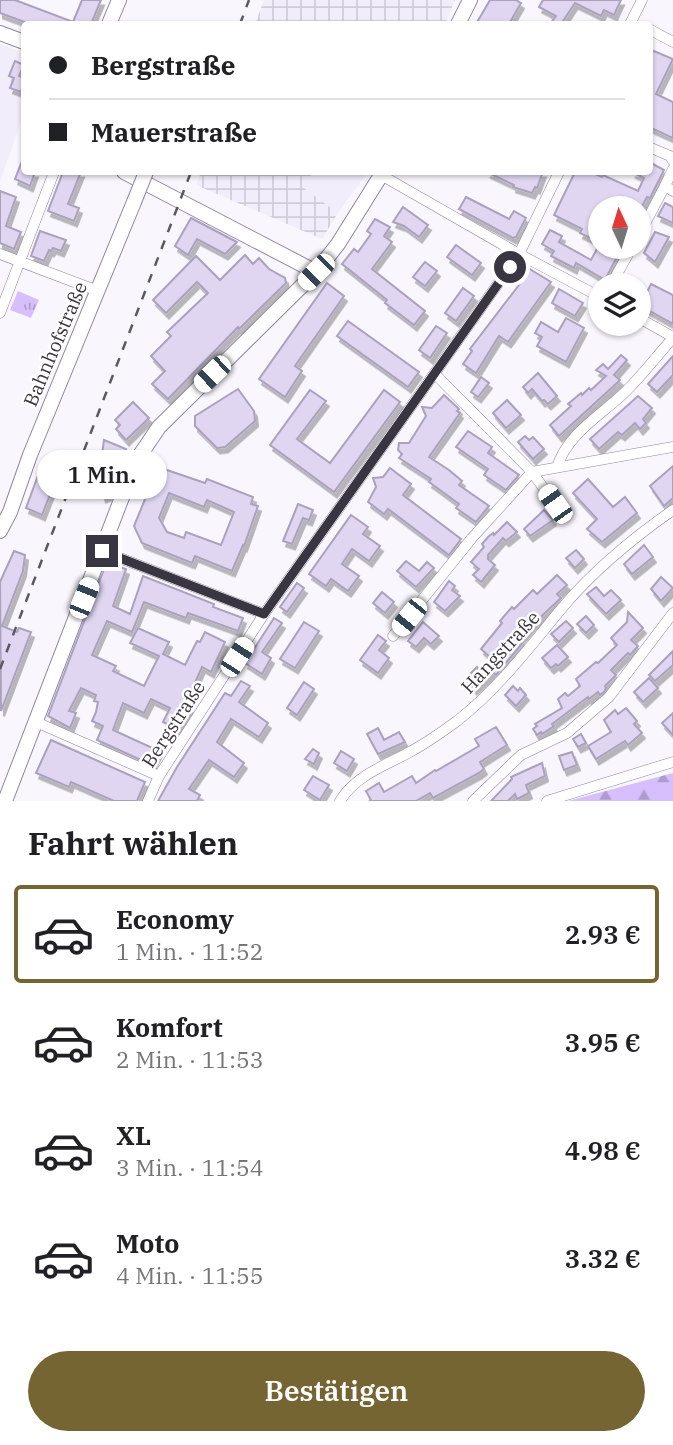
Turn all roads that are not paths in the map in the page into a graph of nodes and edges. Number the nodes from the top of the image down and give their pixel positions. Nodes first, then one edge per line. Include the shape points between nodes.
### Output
1 (119, 0) edge
2 (470, 0) edge
3 (642, 0) edge
4 (110, 21) edge
5 (460, 21) edge
6 (635, 21) edge
7 (653, 31) edge
8 (0, 33) edge
9 (21, 41) edge
10 (673, 42) edge
11 (653, 148) edge
12 (673, 161) edge
13 (673, 169) edge
14 (53, 175) edge
15 (130, 175) edge
16 (145, 175) edge
17 (381, 175) edge
18 (385, 175) edge
19 (558, 175) edge
20 (669, 189) edge
21 (651, 217) edge
22 (0, 254) edge
23 (519, 254) junction
24 (19, 261) junction
25 (316, 272) junction
26 (98, 291) junction
27 (588, 291) edge
28 (0, 313) edge
29 (651, 325) edge
30 (673, 338) edge
31 (435, 374) junction
32 (673, 447) edge
33 (557, 467) junction
34 (532, 472) junction
35 (555, 504) dead end
36 (673, 510) edge
37 (5, 511) edge
38 (0, 531) edge
39 (102, 551) junction
40 (673, 613) edge
41 (264, 614) junction
42 (393, 636) dead end
43 (36, 722) junction
44 (671, 761) edge
45 (159, 776) junction
46 (5, 801) edge
47 (148, 801) edge
48 (340, 801) edge
49 (473, 801) edge
50 (547, 801) edge

1 - 4 main road
2 - 5 main road
3 - 6 street
7 - 10 street
8 - 9 main road
11 - 12 street
13 - 20 street
14 - 24 street
15 - 25 main road
16 - 26 main road, Bahnhofstraße, bridge
17 - 25 main road
18 - 23 street
19 - 23 street, Bergstraße
20 - 21 street
22 - 24 street
23 - 27 street
23 - 31 street, Bergstraße
24 - 26 street
24 - 28 street
25 - 39 main road via 146,444
26 - 37 main road, Bahnhofstraße
29 - 30 street
30 - 33 street via 623,394 570,441
31 - 34 street
31 - 41 street, Bergstraße
32 - 33 street
33 - 34 street
34 - 35 street
34 - 42 street
36 - 48 street, Hangstraße via 598,570 478,703 434,737 371,772
37 - 38 main road, Bahnhofstraße
39 - 41 street
39 - 43 main road
40 - 49 street via 609,697 567,733 521,755
41 - 45 street, Bergstraße
43 - 45 street
43 - 46 main road
44 - 50 street
45 - 47 street, Bergstraße

